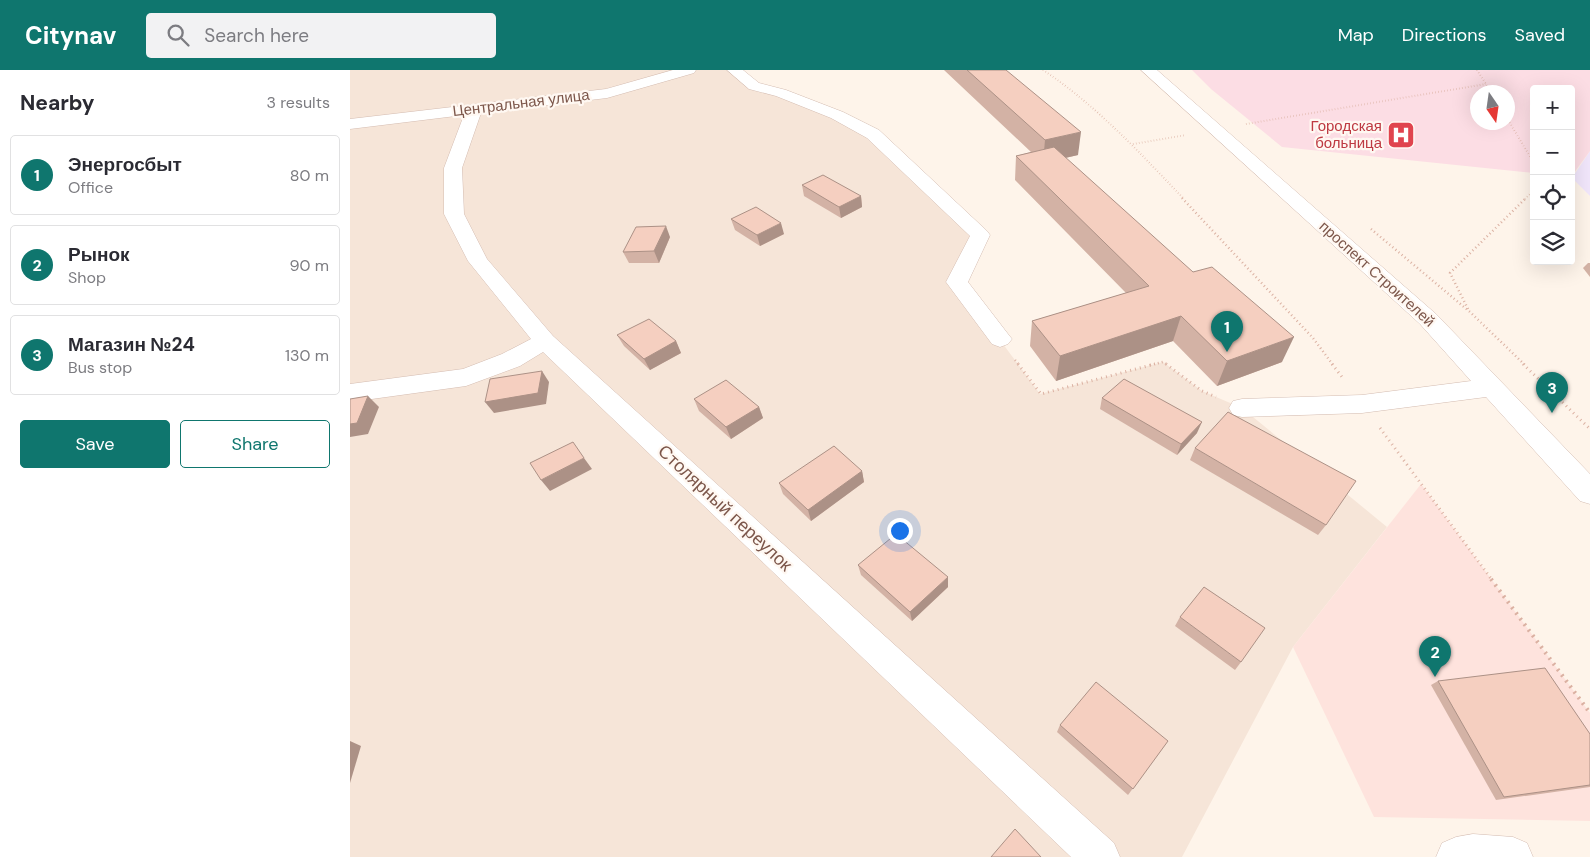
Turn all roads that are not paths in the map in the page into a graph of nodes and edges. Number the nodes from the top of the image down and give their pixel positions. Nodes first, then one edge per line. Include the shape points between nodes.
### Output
1 (689, 70) edge
2 (734, 70) edge
3 (1148, 70) edge
4 (475, 108) junction
5 (350, 124) edge
6 (1000, 339) road end
7 (545, 341) junction
8 (1492, 387) junction
9 (350, 393) edge
10 (1242, 408) road end
11 (1590, 493) edge
12 (1100, 857) edge
13 (1456, 857) edge
14 (1513, 857) edge

1 - 4 street, Центральная улица via 607,93
2 - 6 street via 754,86 838,115 873,134 980,235 957,282
3 - 8 street, проспект Строителей via 1428,319
4 - 5 street, Центральная улица
4 - 7 street, Столярный переулок via 453,168 454,214 478,261
7 - 9 street via 511,360 466,377
7 - 12 street, Столярный переулок
8 - 10 street via 1362,404
8 - 11 street, проспект Строителей
13 - 14 street via 1473,854

